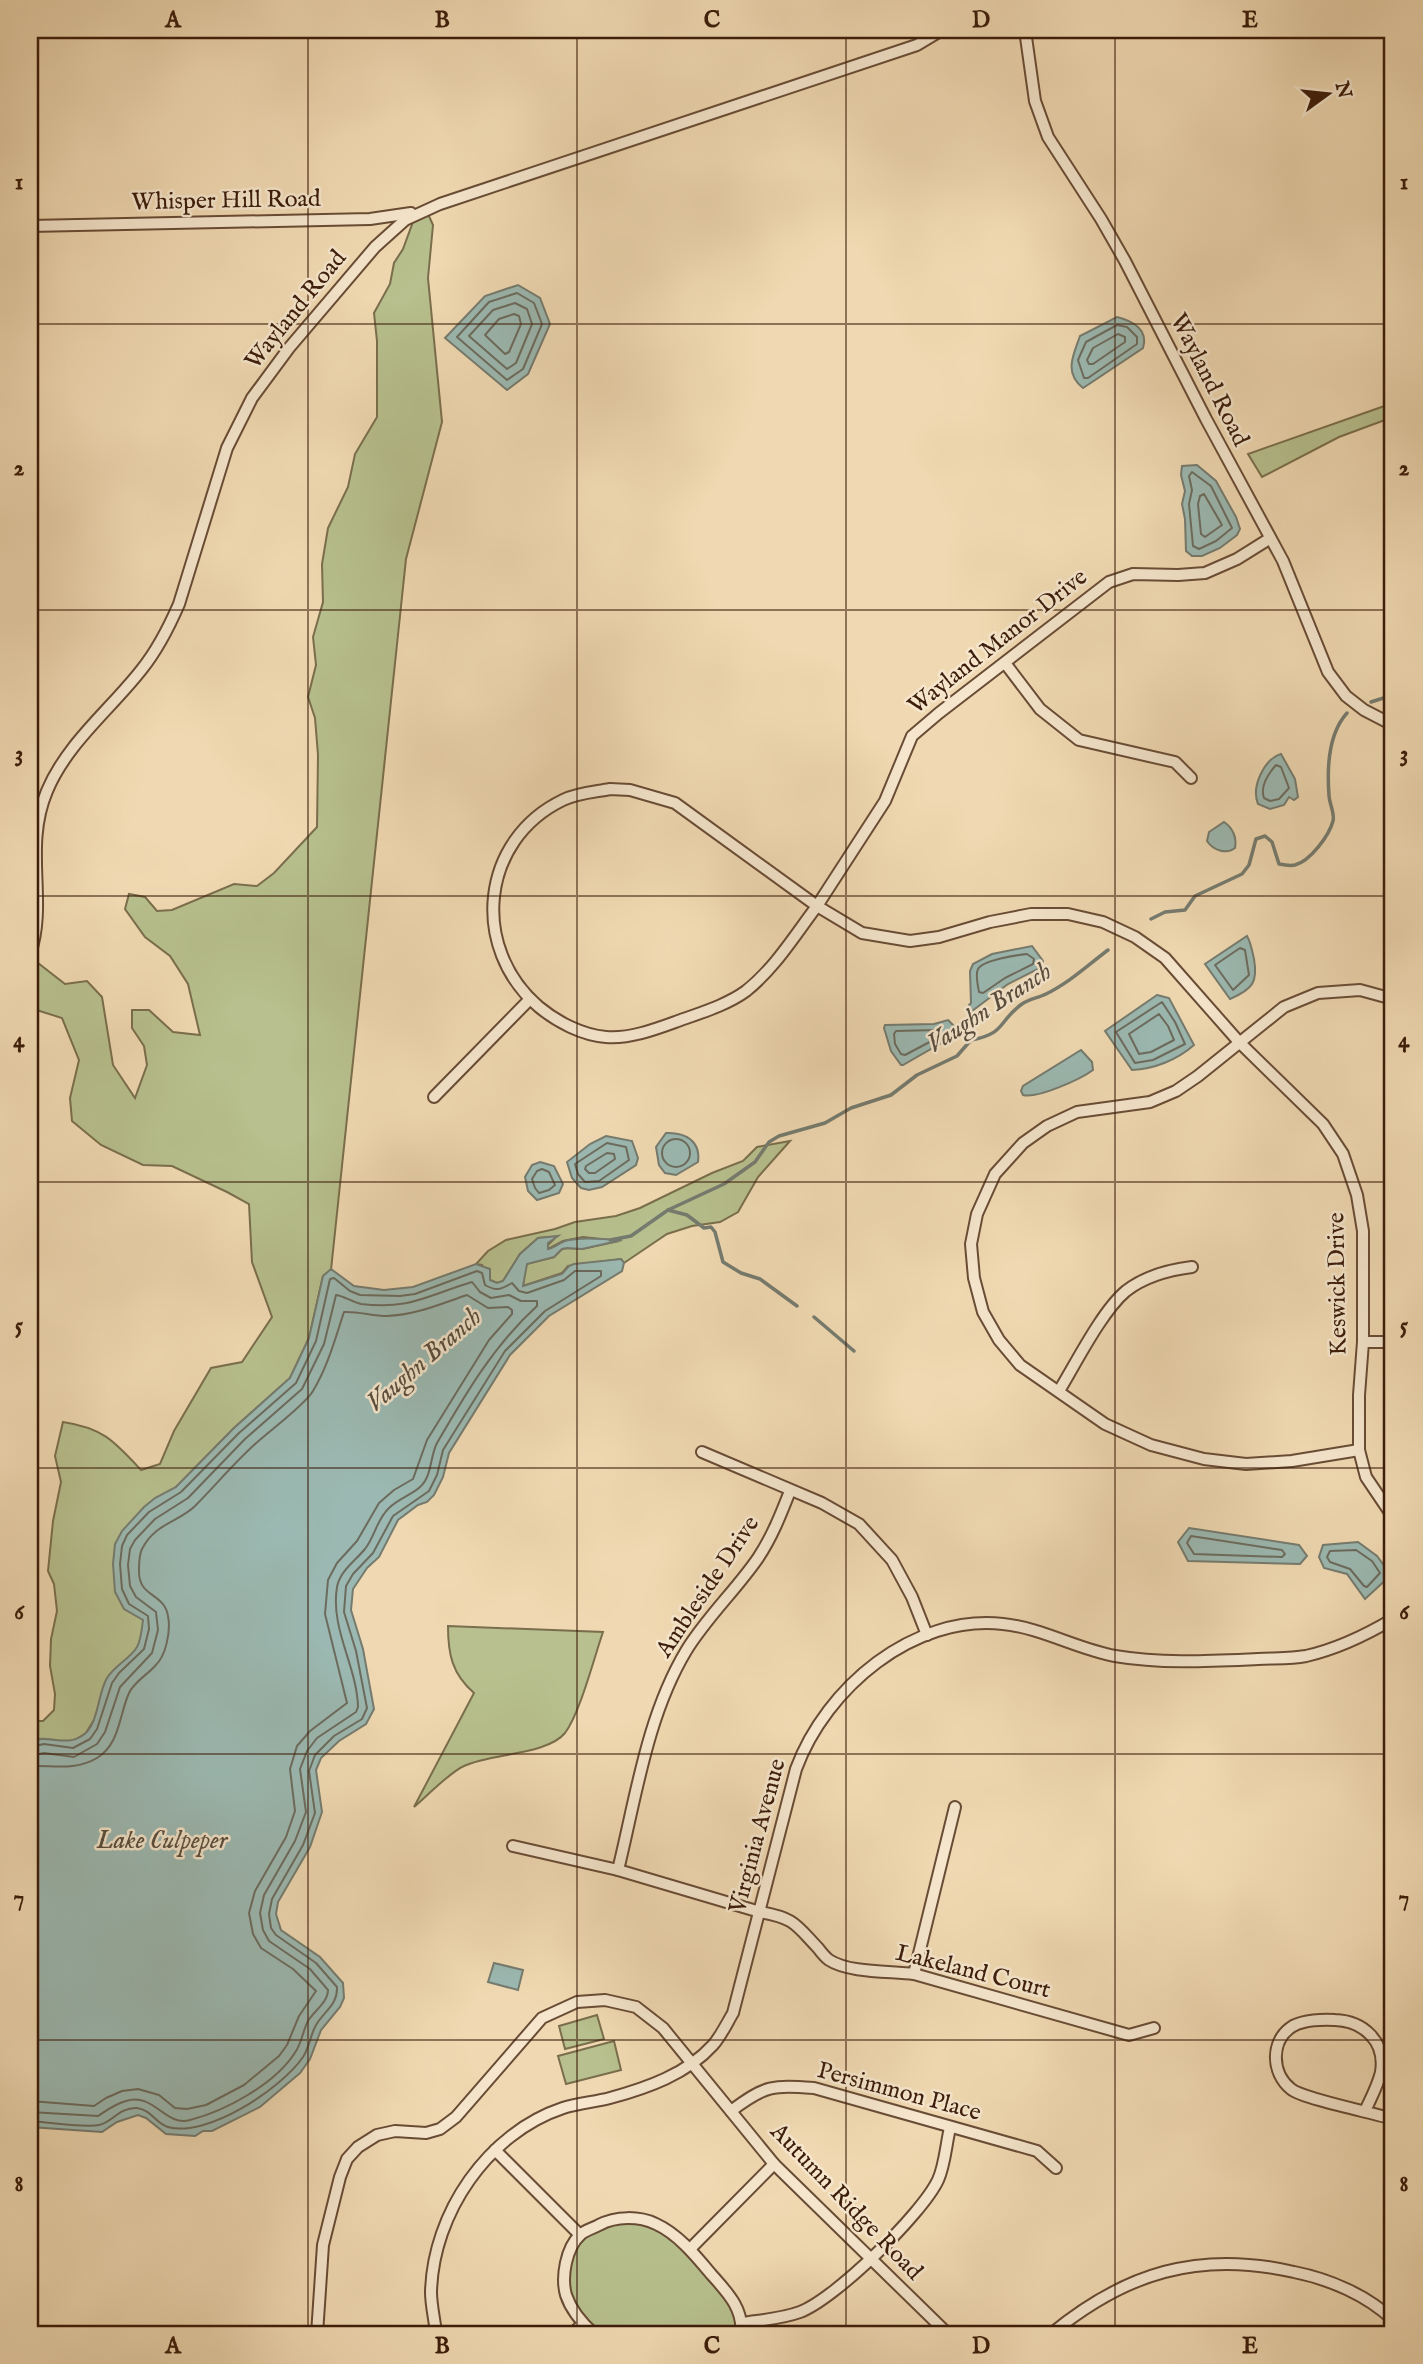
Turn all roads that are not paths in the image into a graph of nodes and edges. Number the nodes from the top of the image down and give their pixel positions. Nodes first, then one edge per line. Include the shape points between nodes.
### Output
1 (942, 30) edge
2 (1025, 30) edge
3 (423, 210) junction
4 (30, 226) edge
5 (1269, 539) junction
6 (1005, 663) junction
7 (1393, 725) edge
8 (1191, 778) dead end
9 (817, 906) junction
10 (30, 954) edge
11 (530, 999) junction
12 (1393, 999) edge
13 (1239, 1042) junction
14 (434, 1097) dead end
15 (1192, 1267) dead end
16 (1363, 1342) junction
17 (1393, 1342) edge
18 (1059, 1391) junction
19 (1359, 1450) junction
20 (702, 1452) dead end
21 (790, 1490) junction
22 (1393, 1517) edge
23 (1393, 1619) edge
24 (927, 1635) junction
25 (955, 1807) dead end
26 (513, 1846) dead end
27 (618, 1870) junction
28 (760, 1912) junction
29 (914, 1974) junction
30 (1154, 2028) dead end
31 (690, 2064) junction
32 (732, 2111) junction
33 (1365, 2111) junction
34 (1393, 2119) edge
35 (950, 2128) junction
36 (495, 2150) junction
37 (774, 2164) junction
38 (1056, 2168) dead end
39 (580, 2235) junction
40 (690, 2249) junction
41 (870, 2259) junction
42 (1393, 2320) edge
43 (583, 2324) junction
44 (741, 2329) edge
45 (317, 2334) edge
46 (436, 2334) edge
47 (572, 2334) edge
48 (594, 2334) edge
49 (948, 2334) edge
50 (1051, 2334) edge

1 - 3 street, Wayland Road via 917,45
2 - 5 street, Wayland Road via 1035,101 1048,137 1112,237
3 - 4 street, Whisper Hill Road via 370,219
3 - 10 street, Wayland Road via 375,247 289,348 241,417 169,627 142,670 60,766 47,791 35,841 37,926
5 - 6 street, Wayland Manor Drive via 1205,573 1133,574 1109,582
5 - 7 street, Wayland Road via 1283,561 1336,685 1358,706
6 - 8 street via 1040,709 1079,740 1175,762
6 - 9 street, Wayland Manor Drive via 912,736 880,810
9 - 11 street, Wayland Manor Drive via 745,992 661,1028 606,1037 562,1023
9 - 11 street, Keswick Drive via 676,803 630,790 576,795 540,814 523,830 509,849 496,884 496,941 513,980
9 - 13 street, Keswick Drive via 862,933 910,940 1031,914 1068,914 1103,922 1165,958
11 - 14 street
12 - 13 street via 1360,990 1318,993 1284,1007
13 - 16 street, Keswick Drive via 1323,1124 1343,1154 1363,1231
13 - 18 street via 1176,1091 1150,1102 1077,1112 1047,1126 1023,1143 995,1174 977,1214 971,1244 983,1312 1020,1365
15 - 18 street via 1148,1278 1125,1292
16 - 17 street
16 - 19 street, Keswick Drive
18 - 19 street via 1105,1424 1151,1445 1204,1460 1246,1464
19 - 22 street, Keswick Drive via 1366,1478
20 - 21 street
21 - 24 street via 859,1524 892,1560
21 - 27 street, Ambleside Drive via 779,1522 758,1557 687,1650 664,1692
23 - 24 street, Virginia Avenue via 1358,1639 1309,1655 1223,1661 1116,1656 1003,1624 963,1625
24 - 28 street, Virginia Avenue via 865,1673 815,1729 796,1769
25 - 29 street
26 - 27 street, Lakeland Court
27 - 28 street, Lakeland Court
28 - 29 street, Lakeland Court via 799,1925 829,1960 853,1970
28 - 31 street, Virginia Avenue via 733,2013 714,2044
29 - 30 street, Lakeland Court via 1129,2035
31 - 32 street, Autumn Ridge Road
31 - 36 street, Virginia Avenue via 650,2087 563,2108 520,2129
31 - 45 street, Autumn Ridge Road via 663,2028 636,2007 605,2000 577,2002 542,2018 445,2126 426,2133 389,2132 365,2142 347,2159 340,2177 323,2245
32 - 35 street, Persimmon Place via 755,2093 778,2085 814,2088
32 - 37 street, Autumn Ridge Road
33 - 33 street via 1294,2092 1285,2084 1275,2055 1290,2028 1328,2019 1348,2020 1367,2031 1376,2041 1381,2069
33 - 34 street
35 - 38 street, Persimmon Place via 1037,2151
35 - 41 street via 938,2180
36 - 39 street
36 - 46 street, Virginia Avenue via 462,2188 438,2243 431,2292
37 - 40 street
37 - 41 street, Autumn Ridge Road
39 - 40 street via 628,2217 657,2224
39 - 43 street via 570,2249 565,2271 566,2295
40 - 44 street via 737,2308
41 - 44 street via 830,2296 801,2312
41 - 49 street, Autumn Ridge Road
42 - 50 street via 1325,2278 1259,2264 1205,2264 1155,2274 1105,2295
43 - 47 street
43 - 48 street

